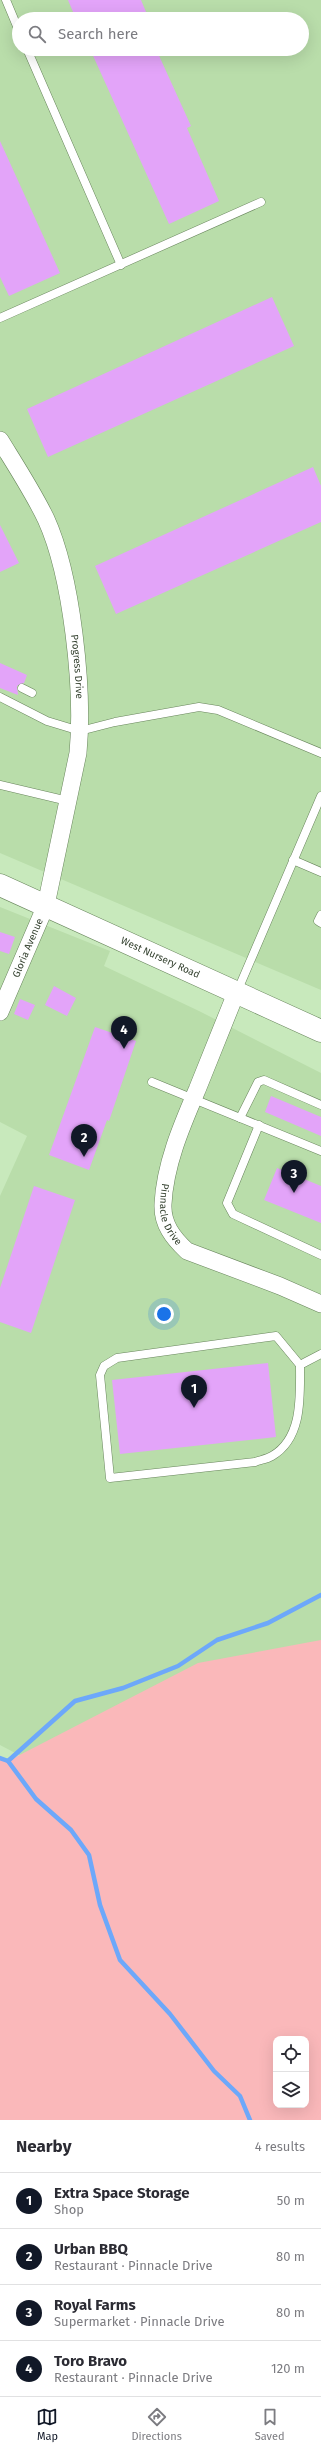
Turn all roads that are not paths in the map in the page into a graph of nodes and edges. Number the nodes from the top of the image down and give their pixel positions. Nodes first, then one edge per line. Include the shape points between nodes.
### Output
1 (6, 0) edge
2 (12, 14) edge
3 (30, 56) edge
4 (261, 202) dead end
5 (121, 264) junction
6 (0, 318) edge
7 (0, 440) edge
8 (22, 688) dead end
9 (32, 693) dead end
10 (0, 697) edge
11 (80, 731) junction
12 (321, 753) edge
13 (0, 785) edge
14 (321, 796) edge
15 (68, 801) junction
16 (293, 860) junction
17 (321, 872) edge
18 (1, 887) edge
19 (46, 905) junction
20 (321, 915) edge
21 (321, 923) edge
22 (236, 993) junction
23 (0, 1012) edge
24 (321, 1030) edge
25 (152, 1082) dead end
26 (193, 1099) junction
27 (321, 1105) edge
28 (240, 1118) junction
29 (259, 1125) junction
30 (321, 1151) edge
31 (321, 1255) edge
32 (321, 1304) edge
33 (321, 1354) edge
34 (300, 1365) junction

1 - 2 lane
3 - 5 lane
4 - 5 lane
5 - 6 lane
7 - 11 street, Progress Drive via 46,520 62,564 72,623
8 - 9 lane
10 - 11 lane via 46,721
11 - 12 lane via 199,707 225,713
11 - 15 street, Progress Drive
13 - 15 lane
14 - 16 lane
15 - 19 street, Progress Drive
16 - 17 lane
16 - 22 lane
18 - 19 main road, West Nursery Road
19 - 22 main road, West Nursery Road
19 - 23 street, Gloria Avenue
20 - 21 lane via 318,921
22 - 24 main road, West Nursery Road
22 - 26 street, Pinnacle Drive
25 - 26 lane
26 - 28 lane
26 - 32 street, Pinnacle Drive via 169,1166 162,1205 167,1227 175,1240 187,1251
27 - 28 lane via 264,1080 258,1082
28 - 29 lane
29 - 30 lane
29 - 31 lane via 226,1203 233,1214
33 - 34 lane
34 - 34 lane via 296,1425 287,1443 272,1456 255,1462 110,1478 100,1375 104,1366 117,1358 276,1336

